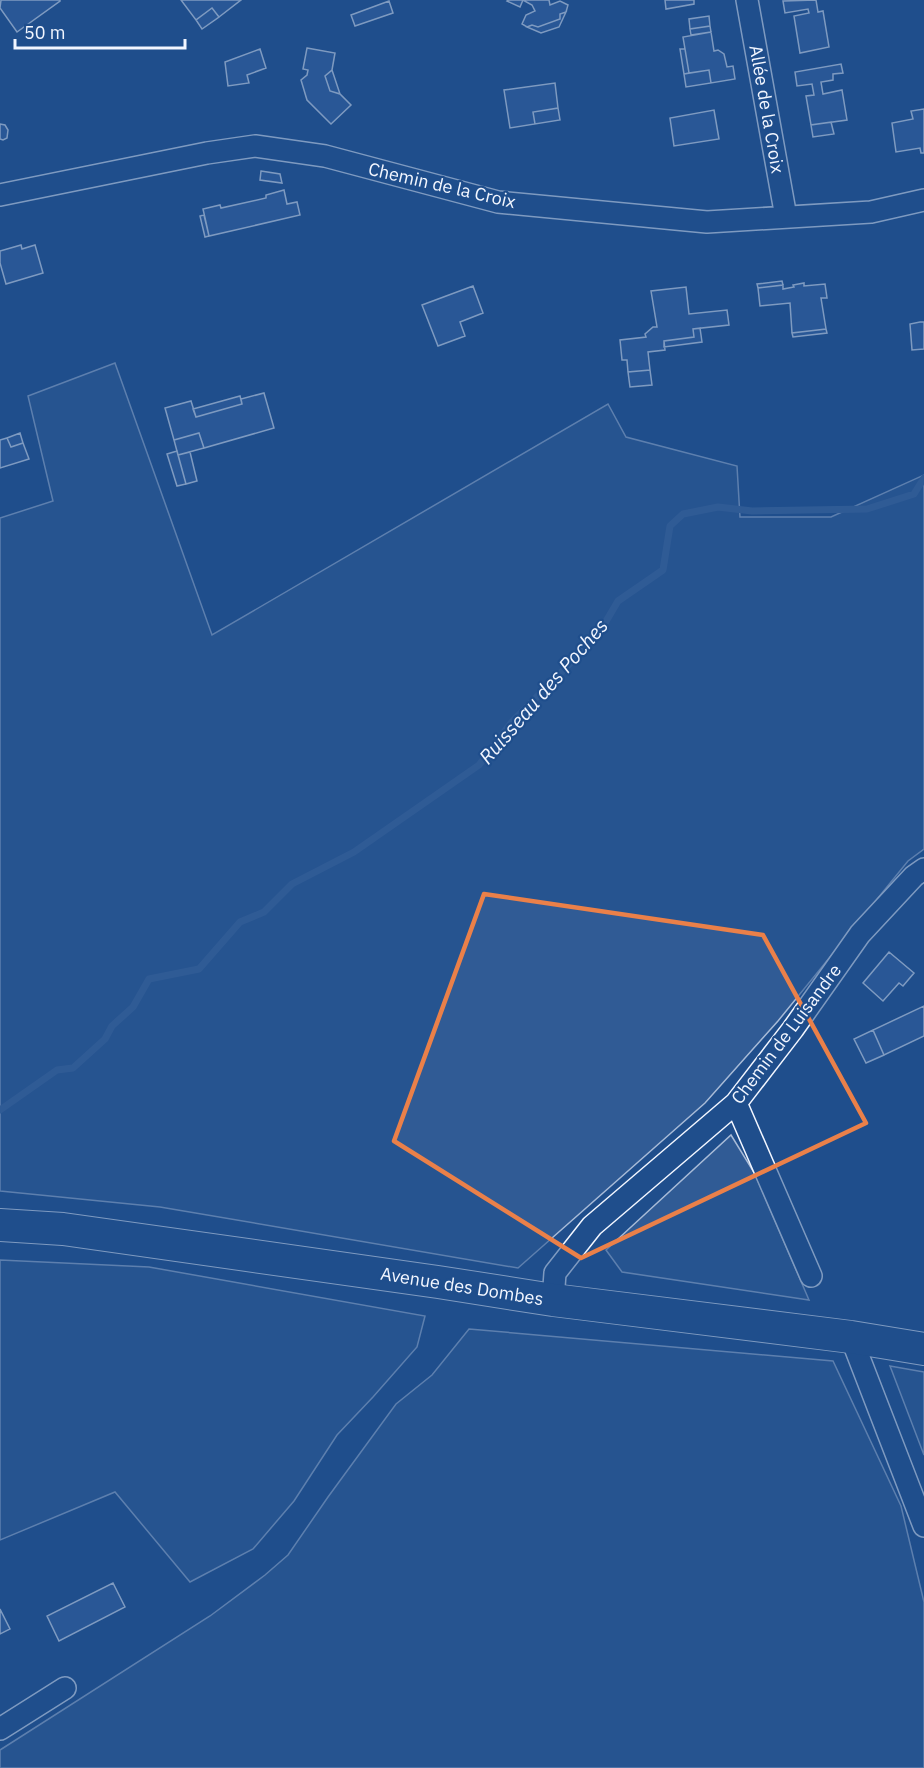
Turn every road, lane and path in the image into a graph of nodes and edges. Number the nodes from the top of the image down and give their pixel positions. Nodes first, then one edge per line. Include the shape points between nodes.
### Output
1 (747, 0) edge
2 (0, 195) edge
3 (924, 201) edge
4 (786, 217) junction
5 (924, 868) edge
6 (736, 1103) junction
7 (0, 1225) edge
8 (811, 1276) dead end
9 (553, 1300) junction
10 (851, 1337) junction
11 (924, 1349) edge
12 (924, 1526) edge
13 (65, 1688) dead end
14 (0, 1729) edge

1 - 4 street, Allée de la Croix
2 - 4 street, Chemin de la Croix via 255,146 325,156 498,202 707,222
3 - 4 street, Chemin de la Croix via 871,212
5 - 6 street, Chemin de Luisandre via 860,934
6 - 8 street
6 - 9 street, Chemin de Luisandre via 592,1226 555,1273
7 - 9 main road, Avenue des Dombes via 63,1229
9 - 10 main road, Avenue des Dombes
10 - 11 main road, Avenue des Dombes
10 - 12 street
13 - 14 street

